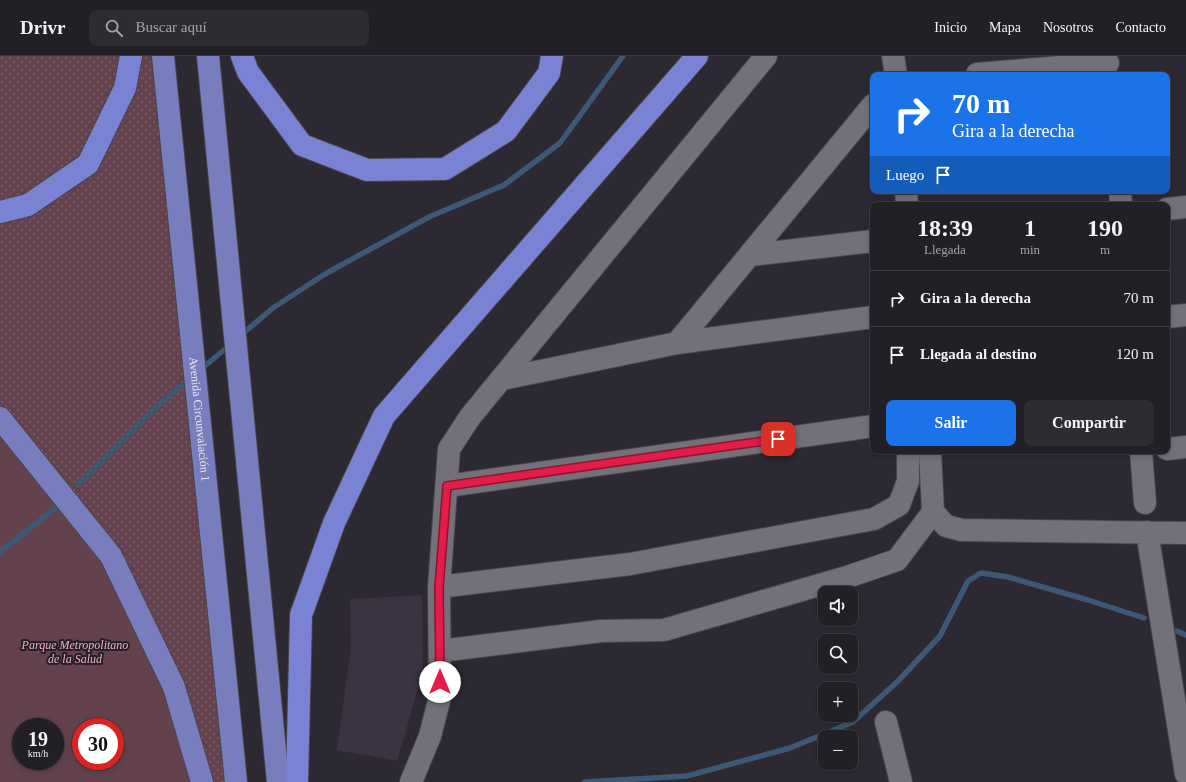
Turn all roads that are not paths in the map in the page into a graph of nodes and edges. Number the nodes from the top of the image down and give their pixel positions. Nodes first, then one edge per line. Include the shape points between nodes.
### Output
1 (131, 56) edge
2 (163, 56) edge
3 (208, 56) edge
4 (242, 56) edge
5 (552, 56) edge
6 (697, 56) edge
7 (766, 56) edge
8 (893, 56) edge
9 (1108, 65) edge
10 (896, 72) edge
11 (1006, 72) edge
12 (870, 109) edge
13 (1186, 207) edge
14 (1170, 208) edge
15 (0, 212) edge
16 (870, 241) edge
17 (751, 254) junction
18 (1186, 315) edge
19 (870, 317) edge
20 (1170, 317) edge
21 (677, 343) junction
22 (502, 379) junction
23 (0, 418) edge
24 (870, 426) edge
25 (1186, 447) edge
26 (1170, 449) edge
27 (908, 454) edge
28 (930, 454) edge
29 (1141, 454) edge
30 (447, 486) junction
31 (1145, 503) dead end
32 (933, 512) junction
33 (1147, 532) junction
34 (1186, 533) edge
35 (439, 587) junction
36 (440, 651) junction
37 (886, 722) dead end
38 (1186, 774) edge
39 (202, 782) edge
40 (236, 782) edge
41 (278, 782) edge
42 (297, 782) edge
43 (411, 782) edge
44 (901, 782) edge

1 - 15 highway via 125,88 88,164 28,205
2 - 40 main road, Avenida Circunvalación 1
3 - 41 main road
4 - 5 highway via 248,72 302,145 367,170 445,169 506,131 549,73
6 - 42 highway via 384,416 334,523 301,615
7 - 22 street
8 - 10 street
9 - 11 street
12 - 17 street
13 - 14 street
16 - 17 street
17 - 21 street
18 - 20 street
19 - 21 street
21 - 22 street
22 - 30 street via 470,417 449,449
23 - 39 main road via 112,556 174,687
24 - 30 street
25 - 26 street
27 - 35 street via 908,481 899,505 874,520 630,564
28 - 32 street
29 - 31 street
30 - 35 street
32 - 33 street via 946,526 962,530
32 - 36 street via 897,560 664,630 601,631
33 - 34 street
33 - 38 street
35 - 36 street
36 - 43 street via 440,697 430,736
37 - 44 street

